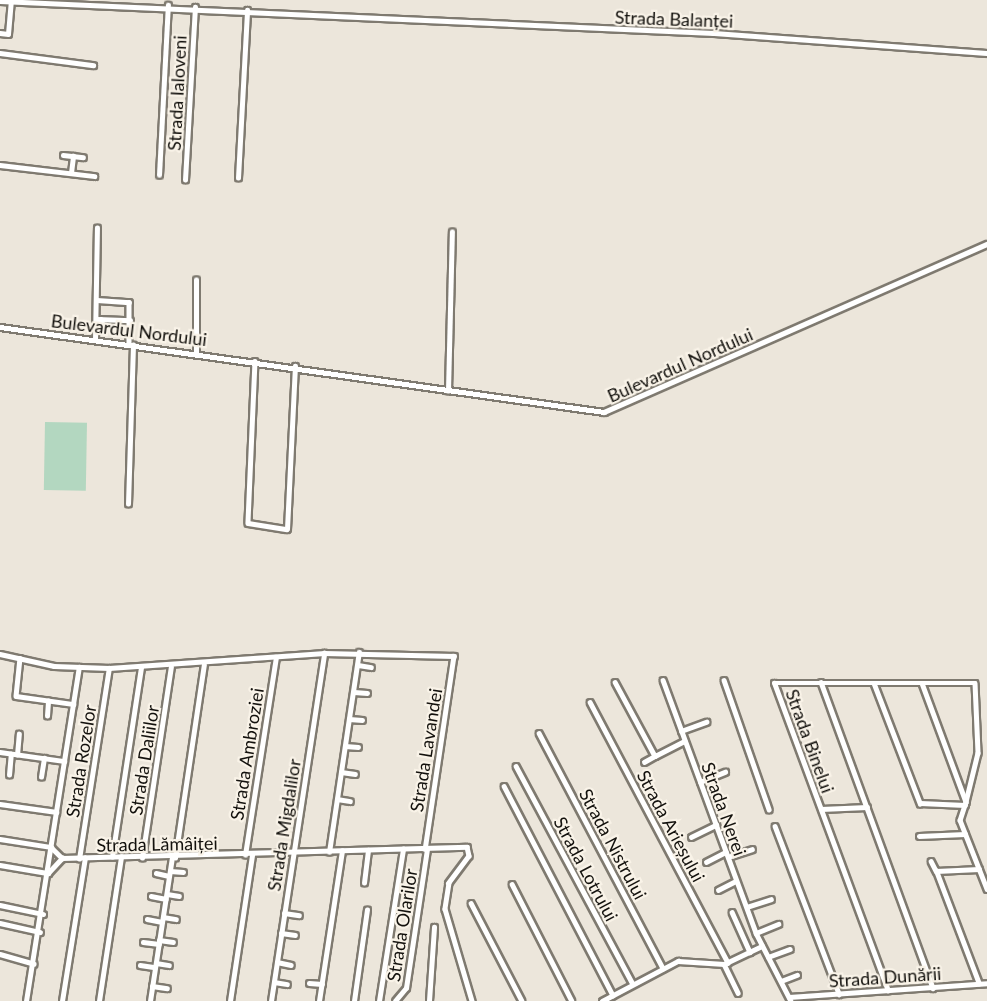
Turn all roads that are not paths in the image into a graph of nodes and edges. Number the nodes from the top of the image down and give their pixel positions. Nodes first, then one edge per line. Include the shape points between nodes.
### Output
1 (0, 1) edge
2 (11, 1) edge
3 (27, 1) edge
4 (50, 1) edge
5 (168, 5) junction
6 (195, 7) junction
7 (247, 10) junction
8 (0, 33) edge
9 (0, 53) edge
10 (987, 53) edge
11 (93, 65) dead end
12 (63, 155) dead end
13 (73, 156) junction
14 (83, 157) dead end
15 (0, 165) edge
16 (71, 173) junction
17 (159, 175) dead end
18 (94, 176) dead end
19 (238, 178) dead end
20 (185, 180) dead end
21 (97, 228) dead end
22 (452, 232) dead end
23 (987, 244) edge
24 (196, 280) dead end
25 (97, 300) dead end
26 (130, 320) junction
27 (0, 327) edge
28 (104, 328) dead end
29 (95, 340) junction
30 (131, 345) junction
31 (196, 353) junction
32 (255, 361) junction
33 (296, 366) junction
34 (448, 391) junction
35 (128, 504) dead end
36 (360, 652) junction
37 (324, 653) junction
38 (0, 654) edge
39 (276, 657) junction
40 (20, 658) junction
41 (204, 665) junction
42 (358, 665) junction
43 (79, 667) junction
44 (141, 667) junction
45 (171, 667) junction
46 (371, 667) dead end
47 (109, 668) junction
48 (663, 680) dead end
49 (723, 680) dead end
50 (615, 682) dead end
51 (821, 682) junction
52 (874, 683) junction
53 (922, 683) junction
54 (354, 692) junction
55 (367, 693) dead end
56 (48, 701) junction
57 (590, 702) dead end
58 (73, 704) junction
59 (46, 716) dead end
60 (349, 719) junction
61 (363, 720) dead end
62 (706, 722) dead end
63 (681, 731) junction
64 (539, 733) dead end
65 (19, 734) dead end
66 (684, 741) junction
67 (345, 746) junction
68 (358, 747) dead end
69 (0, 752) edge
70 (14, 754) junction
71 (655, 756) junction
72 (44, 758) junction
73 (64, 761) junction
74 (644, 762) dead end
75 (516, 766) dead end
76 (341, 772) junction
77 (726, 772) dead end
78 (355, 774) dead end
79 (9, 775) dead end
80 (41, 777) dead end
81 (700, 782) junction
82 (504, 786) dead end
83 (337, 799) junction
84 (350, 801) dead end
85 (965, 803) junction
86 (0, 804) edge
87 (867, 807) junction
88 (769, 809) dead end
89 (821, 809) junction
90 (56, 812) junction
91 (716, 825) junction
92 (775, 825) dead end
93 (965, 834) junction
94 (919, 836) dead end
95 (691, 837) dead end
96 (0, 839) edge
97 (51, 847) junction
98 (403, 849) junction
99 (426, 849) junction
100 (752, 849) dead end
101 (368, 850) junction
102 (342, 851) junction
103 (329, 852) junction
104 (294, 853) junction
105 (245, 855) junction
106 (252, 855) junction
107 (727, 855) junction
108 (112, 857) junction
109 (121, 857) junction
110 (62, 858) junction
111 (82, 858) junction
112 (142, 858) junction
113 (174, 858) junction
114 (931, 861) dead end
115 (706, 862) dead end
116 (0, 865) edge
117 (979, 869) junction
118 (936, 871) junction
119 (183, 872) dead end
120 (48, 873) junction
121 (156, 873) dead end
122 (170, 873) junction
123 (736, 880) junction
124 (364, 883) dead end
125 (512, 884) dead end
126 (987, 889) edge
127 (718, 890) dead end
128 (151, 896) dead end
129 (166, 896) junction
130 (179, 896) dead end
131 (771, 898) dead end
132 (471, 903) dead end
133 (0, 905) edge
134 (747, 907) junction
135 (367, 910) dead end
136 (732, 912) dead end
137 (284, 913) junction
138 (43, 914) junction
139 (299, 915) dead end
140 (147, 919) dead end
141 (163, 919) junction
142 (176, 919) dead end
143 (0, 923) edge
144 (778, 924) dead end
145 (434, 927) dead end
146 (40, 932) junction
147 (281, 933) junction
148 (756, 933) junction
149 (295, 935) dead end
150 (143, 942) dead end
151 (159, 942) junction
152 (172, 942) dead end
153 (762, 946) junction
154 (790, 949) dead end
155 (750, 952) junction
156 (0, 954) edge
157 (768, 957) junction
158 (277, 963) junction
159 (34, 964) junction
160 (726, 964) junction
161 (140, 965) dead end
162 (155, 965) junction
163 (169, 965) dead end
164 (291, 965) dead end
165 (663, 968) junction
166 (797, 975) dead end
167 (781, 981) junction
168 (274, 982) junction
169 (309, 982) dead end
170 (987, 983) edge
171 (287, 984) dead end
172 (322, 984) junction
173 (633, 984) junction
174 (979, 984) junction
175 (152, 986) junction
176 (167, 988) dead end
177 (933, 988) junction
178 (888, 991) junction
179 (738, 993) dead end
180 (839, 994) junction
181 (613, 995) junction
182 (790, 999) edge
183 (26, 1001) edge
184 (62, 1001) edge
185 (99, 1001) edge
186 (150, 1001) edge
187 (230, 1001) edge
188 (271, 1001) edge
189 (319, 1001) edge
190 (354, 1001) edge
191 (380, 1001) edge
192 (395, 1001) edge
193 (429, 1001) edge
194 (472, 1001) edge
195 (522, 1001) edge
196 (573, 1001) edge
197 (602, 1001) edge

1 - 2 street, Strada Balanței
2 - 3 street, Strada Balanței
2 - 8 street via 8,34
3 - 4 street, Strada Balanței
4 - 5 street, Strada Balanței
5 - 6 street, Strada Balanței
5 - 17 street
6 - 7 street, Strada Balanței
6 - 20 street, Strada Ialoveni
7 - 10 street, Strada Balanței
7 - 19 street
9 - 11 street
12 - 13 street
13 - 14 street
13 - 16 street
15 - 16 street
16 - 18 street
21 - 29 street
22 - 34 street
23 - 34 street, Bulevardul Nordului via 616,410 573,410
24 - 31 street
25 - 26 street via 129,302
26 - 28 street via 99,319
26 - 30 street
27 - 29 street, Bulevardul Nordului
29 - 30 street, Bulevardul Nordului
30 - 31 street, Bulevardul Nordului
30 - 35 street
31 - 32 street, Bulevardul Nordului
32 - 33 street, Bulevardul Nordului
32 - 33 street via 249,524 289,527
33 - 34 street, Bulevardul Nordului
36 - 37 street
36 - 42 street
36 - 99 street, Strada Lavandei via 454,656
37 - 39 street
37 - 104 street, Strada Migdalilor
38 - 40 street
39 - 41 street
39 - 105 street, Strada Ambroziei
40 - 43 street
40 - 56 street via 16,696
41 - 45 street
41 - 113 street
42 - 46 street
42 - 54 street
43 - 47 street
43 - 58 street
44 - 45 street
44 - 47 street
44 - 108 street
45 - 112 street, Strada Daliilor
47 - 111 street, Strada Rozelor
48 - 63 street, Strada Nerei
49 - 88 street
50 - 71 street
51 - 52 street
51 - 87 street, Strada Binelui
51 - 89 street, Strada Binelui via 774,683
52 - 53 street
52 - 85 street via 920,803
53 - 85 street
53 - 85 street via 975,683 978,753
54 - 55 street
54 - 60 street
56 - 58 street
56 - 59 street
57 - 160 street, Strada Arieșului
58 - 73 street
60 - 61 street
60 - 67 street
62 - 63 street
63 - 66 street, Strada Nerei
64 - 165 street, Strada Nistrului
65 - 70 street
66 - 71 street
66 - 81 street, Strada Nerei
67 - 68 street
67 - 76 street
69 - 70 street
70 - 72 street
70 - 79 street
71 - 74 street
72 - 73 street
72 - 80 street
73 - 90 street
75 - 173 street, Strada Lotrului
76 - 78 street
76 - 83 street
77 - 81 street
81 - 91 street, Strada Nerei
82 - 181 street
83 - 84 street
83 - 103 street
85 - 93 street via 960,816
86 - 90 street
87 - 89 street
87 - 177 street, Strada Binelui
89 - 178 street, Strada Binelui
90 - 97 street
91 - 95 street
91 - 107 street, Strada Nerei
92 - 180 street
93 - 94 street
93 - 117 street
96 - 97 street
97 - 110 street
97 - 120 street
98 - 99 street, Strada Lămâiței
98 - 101 street, Strada Lămâiței
98 - 191 street
99 - 192 street, Strada Olarilor via 407,984
99 - 194 street, Strada Lămâiței via 470,848 449,883 445,909
100 - 107 street
101 - 102 street, Strada Lămâiței
101 - 124 street
102 - 103 street, Strada Lămâiței
102 - 172 street
103 - 104 street, Strada Lămâiței
104 - 106 street, Strada Lămâiței
104 - 137 street, Strada Migdalilor
105 - 106 street, Strada Lămâiței
105 - 113 street, Strada Lămâiței
106 - 187 street
107 - 115 street
107 - 123 street, Strada Nerei
108 - 109 street, Strada Lămâiței
108 - 111 street, Strada Lămâiței
109 - 112 street, Strada Lămâiței
109 - 185 street
110 - 111 street, Strada Lămâiței
110 - 120 street
111 - 184 street, Strada Rozelor
112 - 113 street, Strada Lămâiței
113 - 122 street
114 - 118 street
116 - 120 street
117 - 118 street
117 - 126 street
118 - 174 street
119 - 122 street
120 - 138 street
121 - 122 street
122 - 129 street
123 - 127 street
123 - 134 street, Strada Nerei
125 - 196 street
128 - 129 street
129 - 130 street
129 - 141 street
131 - 134 street
132 - 195 street
133 - 138 street
134 - 148 street, Strada Nerei
135 - 190 street
136 - 155 street
137 - 139 street
137 - 147 street, Strada Migdalilor
138 - 146 street
140 - 141 street
141 - 142 street
141 - 151 street
143 - 146 street
144 - 148 street
145 - 193 street
146 - 159 street
147 - 149 street
147 - 158 street, Strada Migdalilor
148 - 153 street, Strada Nerei
150 - 151 street
151 - 152 street
151 - 162 street
153 - 155 street
153 - 157 street, Strada Nerei
154 - 157 street
155 - 160 street
156 - 159 street
157 - 167 street, Strada Nerei
158 - 164 street
158 - 168 street, Strada Migdalilor
159 - 183 street
160 - 165 street via 684,959
160 - 179 street, Strada Arieșului
161 - 162 street
162 - 163 street
162 - 175 street
165 - 173 street
166 - 167 street
167 - 182 street, Strada Nerei
168 - 171 street
168 - 188 street, Strada Migdalilor
169 - 172 street
170 - 174 street, Strada Dunării
172 - 189 street
173 - 181 street
174 - 177 street, Strada Dunării
175 - 176 street
175 - 186 street
177 - 178 street, Strada Dunării
178 - 180 street, Strada Dunării
180 - 182 street, Strada Dunării
181 - 197 street

